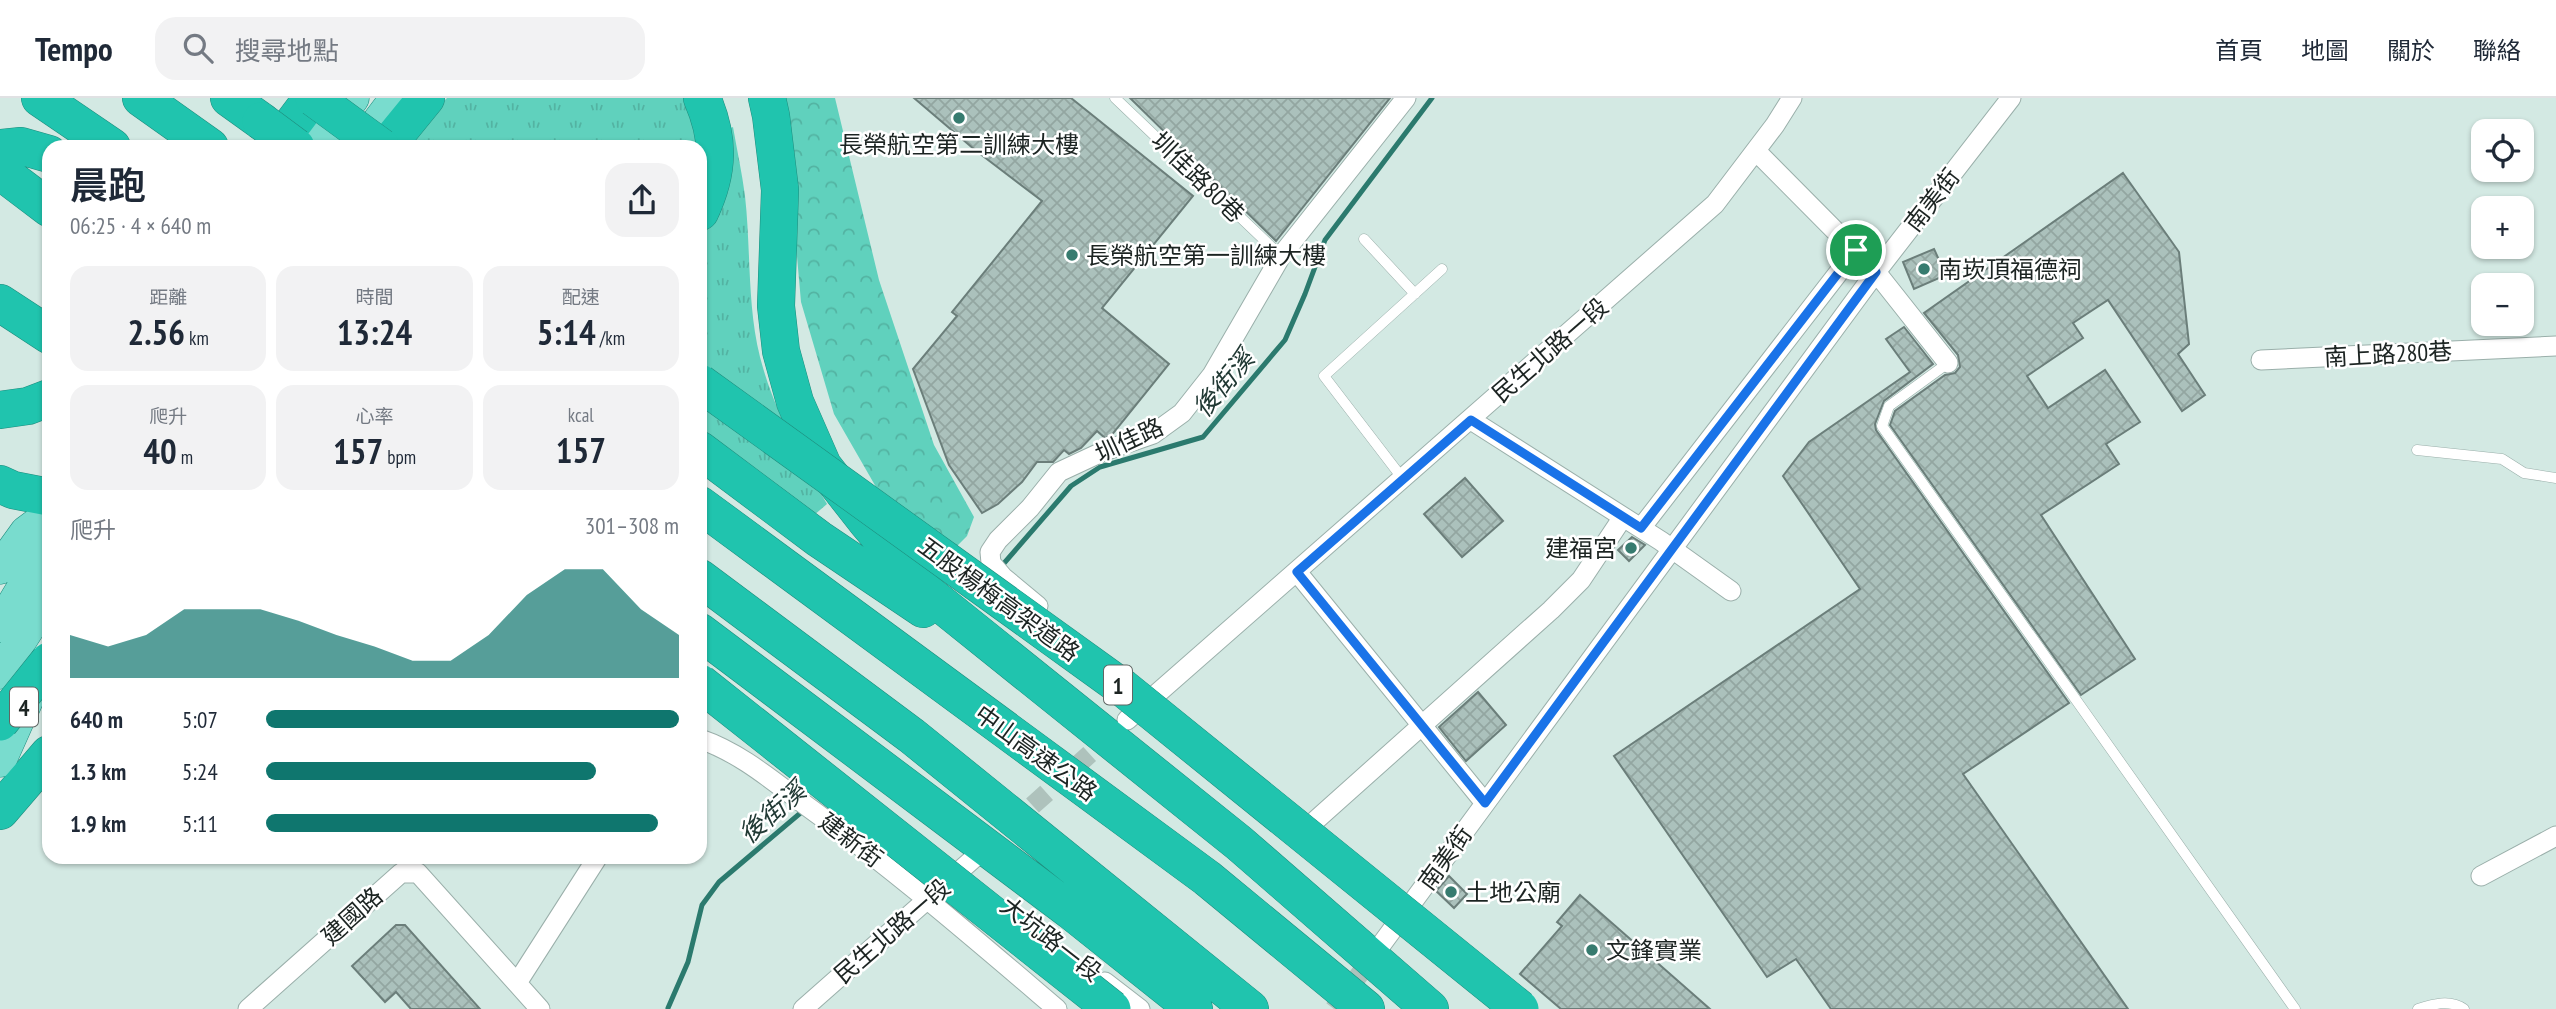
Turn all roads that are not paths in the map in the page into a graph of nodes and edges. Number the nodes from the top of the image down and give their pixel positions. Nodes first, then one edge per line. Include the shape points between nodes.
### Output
1 (40, 98) edge
2 (141, 98) edge
3 (229, 98) edge
4 (313, 98) edge
5 (324, 98) edge
6 (353, 98) edge
7 (396, 98) edge
8 (426, 98) edge
9 (702, 98) edge
10 (744, 98) edge
11 (766, 98) edge
12 (1115, 98) edge
13 (1406, 98) edge
14 (1792, 98) edge
15 (2011, 98) edge
16 (274, 138) edge
17 (102, 140) edge
18 (201, 140) edge
19 (322, 140) edge
20 (364, 140) edge
21 (373, 140) edge
22 (389, 140) edge
23 (0, 148) edge
24 (1756, 151) junction
25 (42, 152) edge
26 (0, 171) edge
27 (707, 197) edge
28 (42, 203) edge
29 (778, 215) junction
30 (1364, 239) dead end
31 (1856, 250) junction
32 (1281, 256) junction
33 (1442, 269) dead end
34 (1876, 272) junction
35 (1415, 294) junction
36 (0, 303) edge
37 (42, 330) edge
38 (2556, 345) edge
39 (2261, 360) dead end
40 (1948, 363) joint
41 (707, 388) edge
42 (42, 401) edge
43 (0, 410) edge
44 (1471, 420) junction
45 (2417, 450) dead end
46 (707, 455) edge
47 (2556, 478) edge
48 (1404, 479) junction
49 (0, 484) edge
50 (42, 495) edge
51 (707, 510) edge
52 (1623, 517) junction
53 (42, 521) edge
54 (1641, 528) junction
55 (1672, 549) junction
56 (42, 556) edge
57 (0, 568) edge
58 (1297, 572) junction
59 (707, 584) edge
60 (1731, 591) dead end
61 (42, 607) edge
62 (0, 626) edge
63 (707, 637) edge
64 (707, 643) edge
65 (707, 649) edge
66 (998, 650) junction
67 (741, 661) junction
68 (42, 668) edge
69 (42, 670) edge
70 (0, 673) edge
71 (707, 689) edge
72 (1152, 699) junction
73 (1127, 720) tunnel mouth
74 (0, 722) edge
75 (1422, 725) junction
76 (707, 741) edge
77 (0, 761) edge
78 (42, 762) edge
79 (1485, 803) junction
80 (0, 811) edge
81 (1317, 820) dead end
82 (2556, 836) edge
83 (981, 852) dead end
84 (593, 864) edge
85 (962, 869) junction
86 (2481, 876) dead end
87 (928, 900) junction
88 (1381, 945) tunnel mouth
89 (517, 983) junction
90 (248, 1009) edge
91 (540, 1009) edge
92 (803, 1009) edge
93 (1058, 1009) edge
94 (1112, 1009) edge
95 (1140, 1009) edge
96 (1194, 1009) edge
97 (1250, 1009) edge
98 (1366, 1009) edge
99 (1430, 1009) edge
100 (1520, 1009) edge
101 (2295, 1009) edge
102 (2417, 1009) edge
103 (2464, 1009) edge

1 - 17 highway
2 - 18 highway
3 - 16 highway
4 - 16 highway
4 - 21 highway, bridge
5 - 16 main road
6 - 19 main road
7 - 20 main road
8 - 22 highway
9 - 27 highway via 717,151
10 - 29 highway
11 - 29 highway via 779,181
12 - 32 lane, 圳佳路80巷
13 - 32 street, 圳佳路
14 - 24 street, 民生北路一段
15 - 34 street, 南美街
23 - 25 highway via 21,146
24 - 31 street
24 - 44 street, 民生北路一段 via 1715,204
26 - 28 highway
29 - 66 highway via 776,306 781,351 795,402 823,466 926,592
30 - 35 lane
31 - 34 street
31 - 54 street
32 - 72 street, 圳佳路 via 1212,375 1182,413 1153,434 1059,472 990,552 997,570
33 - 35 lane
34 - 40 street
34 - 55 street, 南美街
35 - 48 lane via 1324,376
36 - 37 highway
38 - 39 street, 南上路280巷
40 - 101 lane via 1889,406 1882,426
41 - 100 highway, 五股楊梅高架道路 / 1, bridge via 1123,688
42 - 43 highway
44 - 48 street, 民生北路一段
44 - 52 street
45 - 47 lane via 2501,459 2524,473
46 - 66 highway via 930,614
48 - 58 street, 民生北路一段
49 - 50 highway
51 - 98 highway, 中山高速公路 via 1207,878
52 - 54 street
52 - 75 street via 1581,580
53 - 57 main road via 26,532
54 - 55 street
55 - 60 street
55 - 79 street, 南美街
56 - 62 main road
58 - 72 street, 民生北路一段
58 - 75 street
59 - 97 highway via 912,736
61 - 70 main road, 4
63 - 67 highway
64 - 67 highway
65 - 67 highway
66 - 99 highway via 1239,843
67 - 96 highway
68 - 77 main road, 4
69 - 74 highway, bridge
71 - 94 highway, bridge
72 - 73 street, 民生北路一段
75 - 79 street
75 - 81 street
76 - 87 street, 建新街 via 748,763
78 - 80 highway
79 - 88 street, 南美街
82 - 86 street
83 - 85 street, 民生北路一段
84 - 89 street
85 - 87 street, 民生北路一段
85 - 95 street, 大坑路一段
87 - 92 street, 民生北路一段
87 - 93 street, 大坑路一段
89 - 90 street, 建國路 via 418,873 401,873
89 - 91 street, 建國路
102 - 103 lane via 2438,1003

